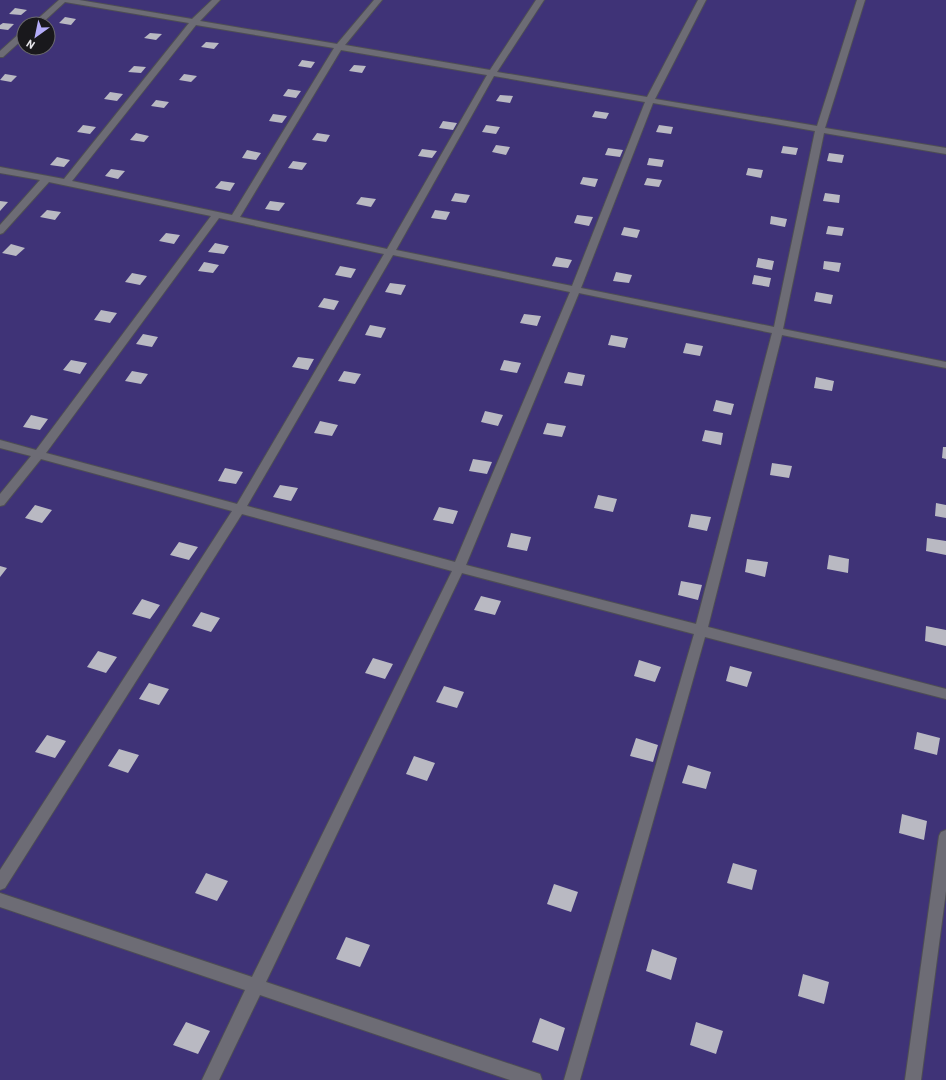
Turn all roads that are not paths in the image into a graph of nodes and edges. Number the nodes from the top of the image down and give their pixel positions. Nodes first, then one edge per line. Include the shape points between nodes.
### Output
1 (64, 0) edge
2 (216, 0) edge
3 (378, 0) edge
4 (540, 0) edge
5 (702, 0) edge
6 (861, 0) edge
7 (45, 16) edge
8 (194, 22) junction
9 (16, 41) edge
10 (339, 47) junction
11 (0, 55) edge
12 (492, 73) junction
13 (650, 100) junction
14 (820, 129) junction
15 (946, 151) edge
16 (0, 170) edge
17 (46, 180) junction
18 (66, 182) junction
19 (217, 214) junction
20 (235, 218) junction
21 (0, 231) edge
22 (390, 252) junction
23 (576, 289) junction
24 (778, 330) junction
25 (946, 365) edge
26 (0, 444) edge
27 (39, 454) junction
28 (0, 502) edge
29 (240, 508) junction
30 (459, 568) junction
31 (701, 630) junction
32 (946, 694) edge
33 (946, 836) edge
34 (0, 883) edge
35 (0, 900) edge
36 (255, 985) junction
37 (210, 1080) edge
38 (534, 1080) edge
39 (572, 1080) edge
40 (913, 1080) edge

1 - 7 lane
1 - 8 lane
2 - 8 lane
3 - 10 lane
4 - 12 lane
5 - 13 lane
6 - 14 lane
8 - 10 lane
8 - 18 lane
9 - 11 lane
10 - 12 lane
10 - 20 lane
12 - 13 lane
12 - 22 lane
13 - 14 lane
13 - 23 lane
14 - 15 lane
14 - 24 lane
16 - 17 lane
17 - 18 lane
17 - 21 lane
18 - 19 lane
19 - 20 lane
19 - 27 lane
20 - 22 lane
22 - 23 lane
22 - 29 lane
23 - 24 lane
23 - 30 lane
24 - 25 lane
24 - 31 lane
26 - 27 lane
27 - 28 lane
27 - 29 lane
29 - 30 lane
29 - 34 lane
30 - 31 lane
30 - 36 lane
31 - 32 lane
31 - 39 lane
33 - 40 lane
35 - 36 lane
36 - 37 lane
36 - 38 lane

